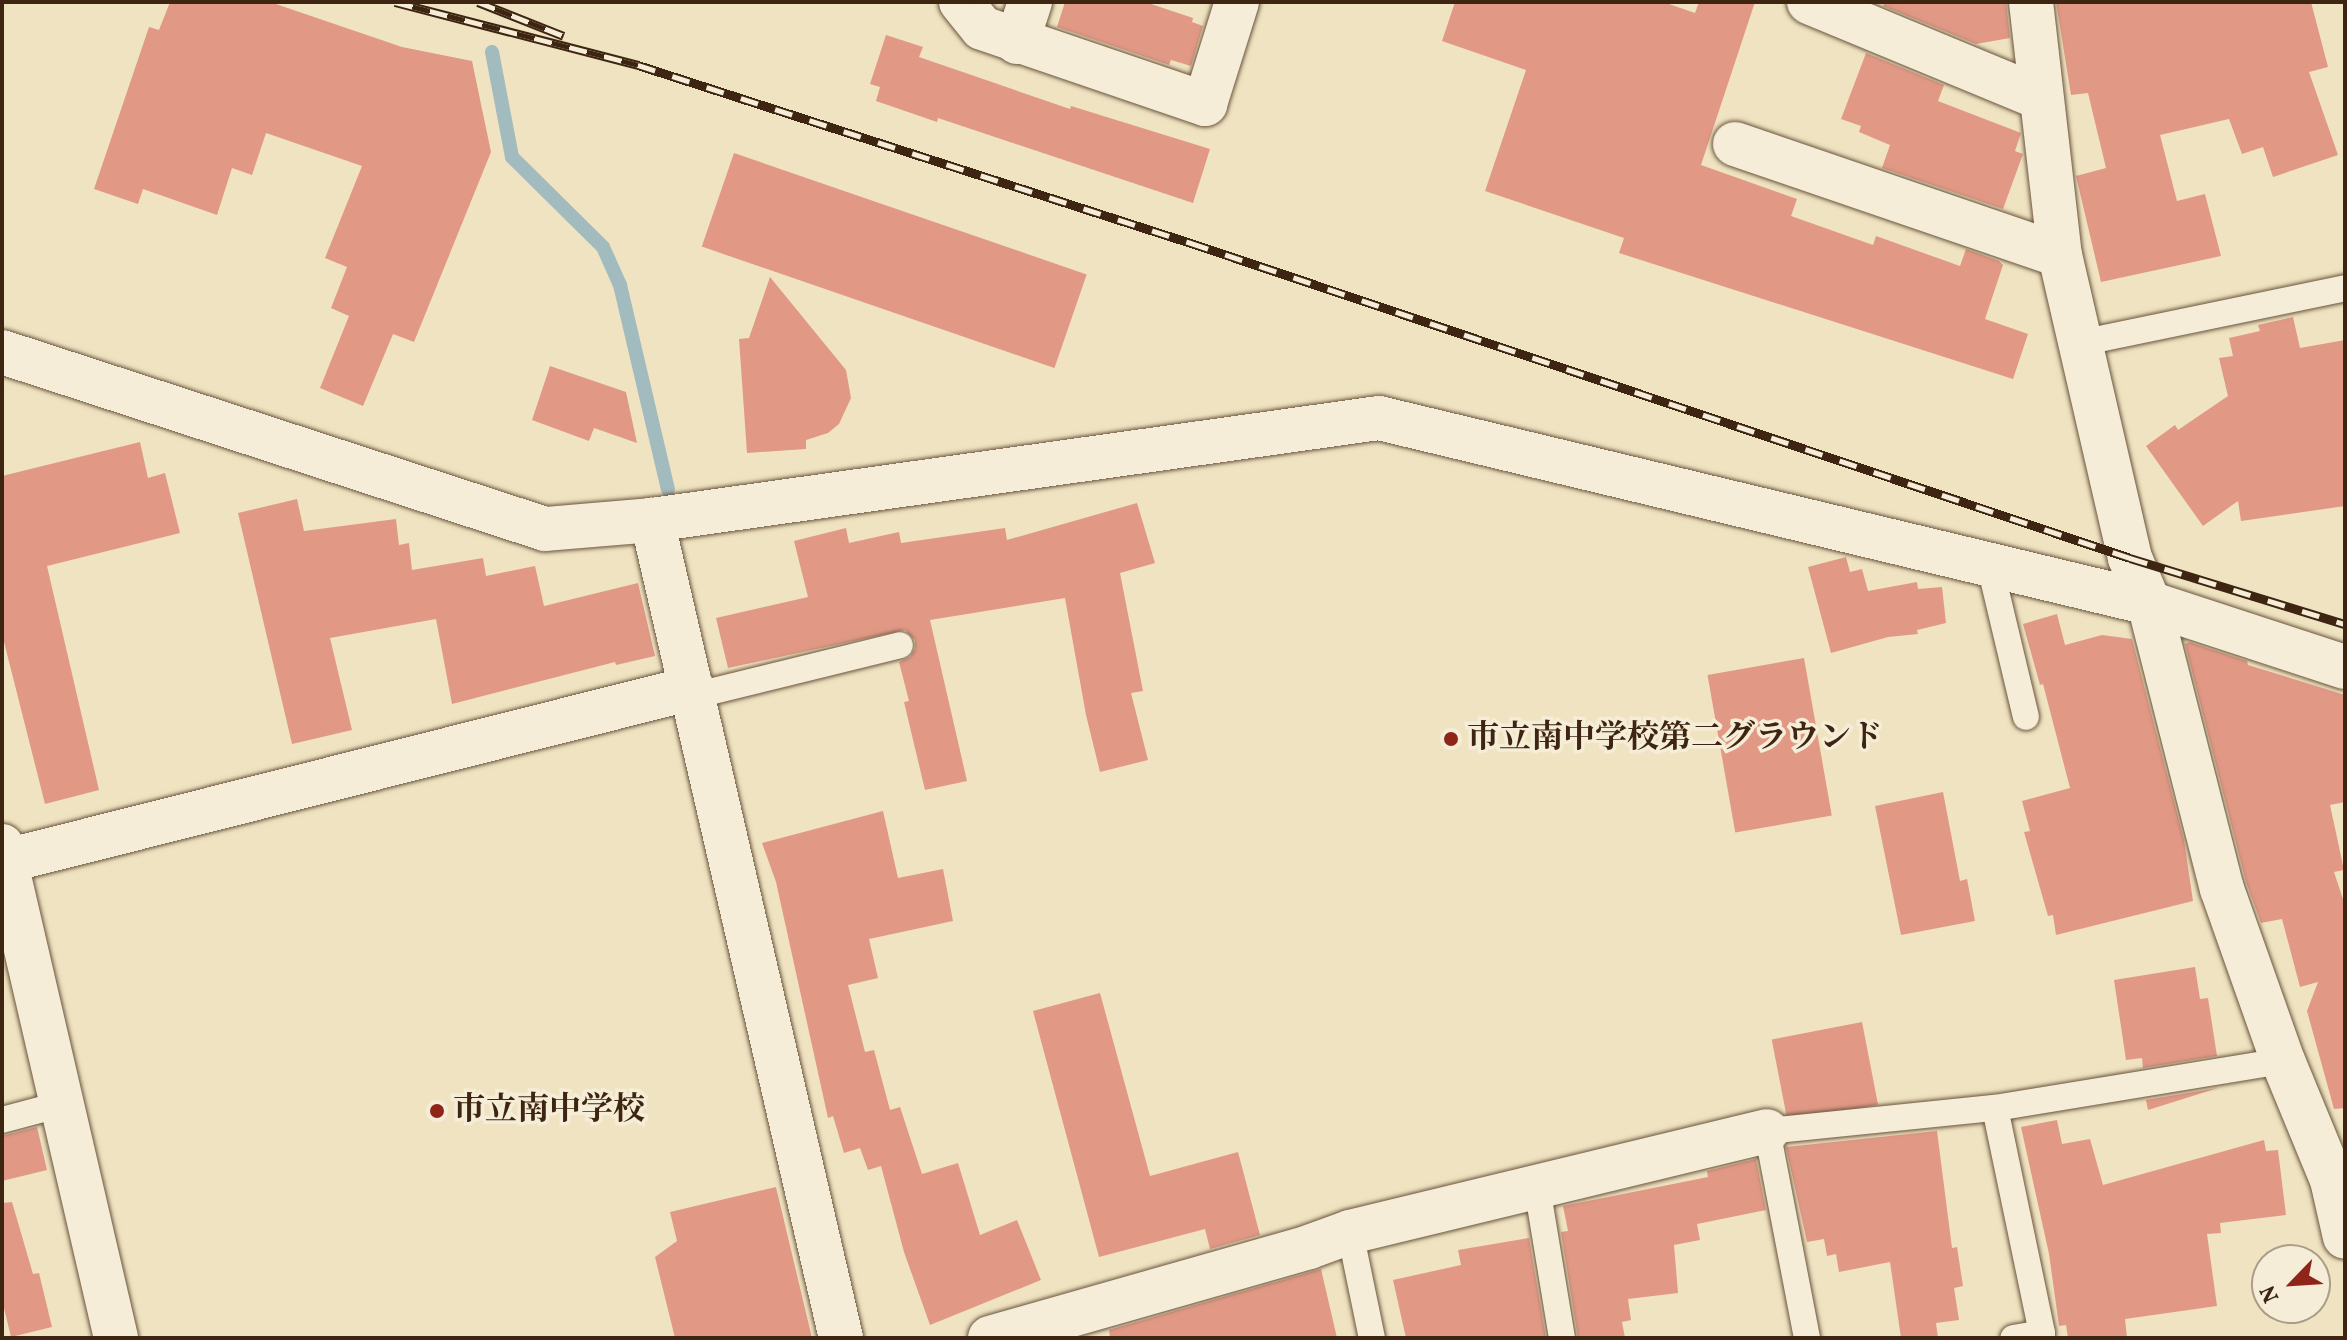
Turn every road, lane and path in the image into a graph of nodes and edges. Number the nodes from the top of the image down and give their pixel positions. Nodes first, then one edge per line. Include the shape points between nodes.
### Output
1 (961, 2) edge
2 (1237, 2) edge
3 (1809, 2) edge
4 (2031, 2) edge
5 (1023, 22) edge
6 (2041, 98) junction
7 (1735, 144) dead end
8 (2060, 255) junction
9 (2345, 288) edge
10 (2080, 343) junction
11 (2, 352) edge
12 (652, 520) junction
13 (1990, 566) junction
14 (2149, 603) junction
15 (900, 645) dead end
16 (2345, 667) edge
17 (692, 692) junction
18 (2026, 717) dead end
19 (3, 856) edge
20 (2283, 1061) junction
21 (62, 1104) junction
22 (1995, 1108) junction
23 (2, 1120) edge
24 (1767, 1131) junction
25 (1537, 1187) junction
26 (1350, 1232) junction
27 (2345, 1237) edge
28 (1052, 1330) edge
29 (116, 1338) edge
30 (841, 1338) edge
31 (990, 1338) edge
32 (1372, 1338) edge
33 (1562, 1338) edge
34 (1807, 1338) edge
35 (2013, 1338) edge

1 - 5 street via 982,28
2 - 5 street via 1205,104
3 - 6 street
4 - 6 street
6 - 8 street
7 - 8 street
8 - 10 street
9 - 10 lane
10 - 14 street via 2130,558
11 - 12 street via 545,529
12 - 13 street via 1379,418
12 - 17 street
13 - 14 street
13 - 18 lane
14 - 16 street
14 - 20 street via 2222,889
15 - 17 lane
17 - 19 street
17 - 30 street
19 - 21 street
20 - 22 lane
20 - 27 street via 2332,1180
21 - 23 lane
21 - 29 street
22 - 24 lane
22 - 35 lane via 2042,1333
24 - 25 street
24 - 34 lane
25 - 26 street
25 - 33 lane
26 - 28 street
26 - 32 lane
28 - 31 street

